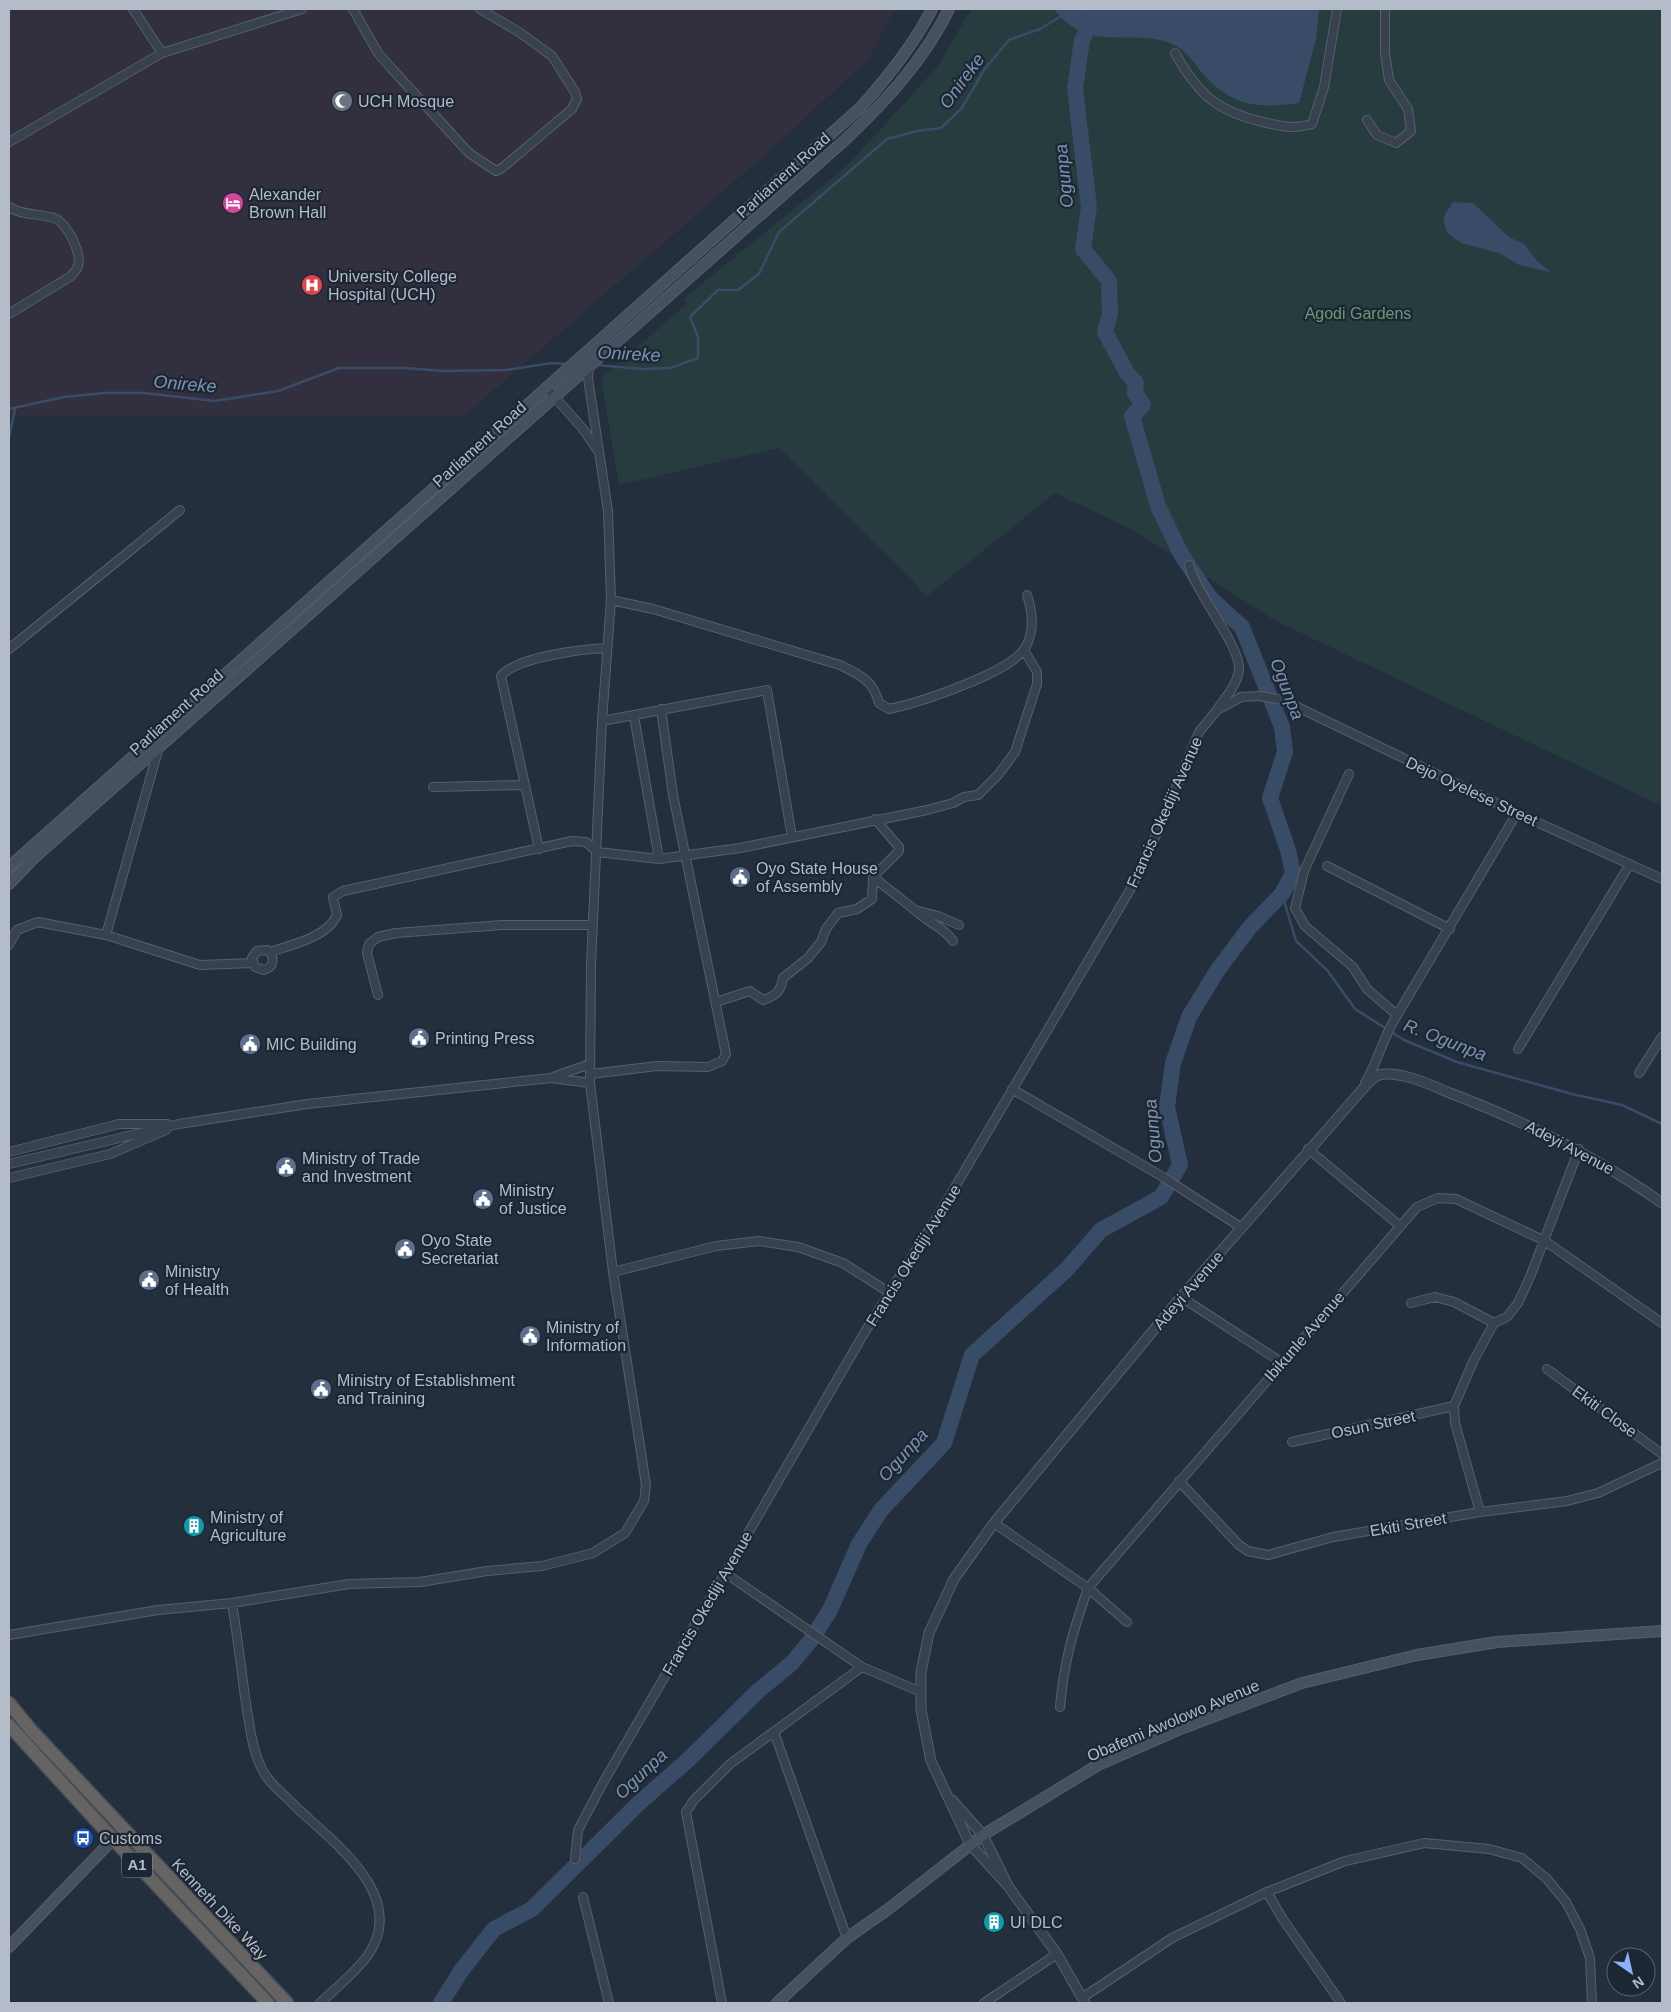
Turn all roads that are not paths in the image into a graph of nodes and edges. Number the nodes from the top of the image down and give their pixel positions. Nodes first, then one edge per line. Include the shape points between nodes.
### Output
1 (133, 9) edge
2 (302, 9) edge
3 (353, 9) edge
4 (480, 9) edge
5 (932, 9) edge
6 (949, 9) edge
7 (1337, 9) edge
8 (1385, 9) edge
9 (162, 53) junction
10 (1175, 53) dead end
11 (1367, 120) dead end
12 (9, 142) edge
13 (9, 207) edge
14 (9, 314) edge
15 (590, 366) junction
16 (546, 387) junction
17 (555, 397) junction
18 (599, 453) junction
19 (180, 510) dead end
20 (1189, 565) dead end
21 (1027, 595) dead end
22 (611, 600) junction
23 (607, 648) junction
24 (9, 649) edge
25 (1024, 650) junction
26 (1283, 700) joint
27 (661, 709) junction
28 (1217, 710) junction
29 (634, 716) junction
30 (602, 722) junction
31 (156, 737) junction
32 (159, 748) junction
33 (1349, 774) dead end
34 (524, 784) junction
35 (433, 787) dead end
36 (1517, 813) junction
37 (875, 819) junction
38 (792, 837) junction
39 (539, 849) junction
40 (597, 852) junction
41 (687, 856) junction
42 (659, 859) junction
43 (1630, 864) junction
44 (1327, 866) dead end
45 (9, 867) edge
46 (873, 877) junction
47 (1662, 879) edge
48 (9, 884) edge
49 (915, 910) junction
50 (593, 925) junction
51 (959, 925) dead end
52 (1450, 929) junction
53 (106, 935) junction
54 (953, 940) dead end
55 (9, 945) edge
56 (270, 952) junction
57 (253, 963) junction
58 (378, 995) dead end
59 (716, 1002) junction
60 (1395, 1019) junction
61 (1662, 1037) edge
62 (1518, 1049) dead end
63 (590, 1064) junction
64 (1639, 1073) dead end
65 (551, 1078) junction
66 (590, 1079) junction
67 (1012, 1089) junction
68 (1361, 1090) junction
69 (179, 1124) junction
70 (1308, 1149) junction
71 (1579, 1149) junction
72 (9, 1152) edge
73 (9, 1164) edge
74 (9, 1178) edge
75 (1662, 1203) edge
76 (1400, 1226) junction
77 (1242, 1228) junction
78 (1545, 1241) junction
79 (614, 1272) junction
80 (890, 1293) junction
81 (1181, 1297) junction
82 (1411, 1303) dead end
83 (1494, 1323) junction
84 (1662, 1323) edge
85 (1281, 1362) junction
86 (1547, 1369) dead end
87 (1454, 1406) junction
88 (1292, 1442) dead end
89 (1662, 1454) edge
90 (1662, 1464) edge
91 (1178, 1481) junction
92 (1480, 1512) junction
93 (994, 1523) junction
94 (725, 1572) junction
95 (1088, 1588) junction
96 (232, 1603) junction
97 (1127, 1622) dead end
98 (1662, 1630) edge
99 (1651, 1632) junction
100 (9, 1635) edge
101 (1662, 1636) edge
102 (862, 1667) junction
103 (921, 1692) junction
104 (9, 1703) edge
105 (1060, 1707) dead end
106 (9, 1725) edge
107 (774, 1732) junction
108 (950, 1798) junction
109 (123, 1829) junction
110 (982, 1835) junction
111 (113, 1839) junction
112 (970, 1844) junction
113 (575, 1859) dead end
114 (1008, 1886) junction
115 (1267, 1892) junction
116 (187, 1897) junction
117 (583, 1897) dead end
118 (176, 1906) junction
119 (223, 1936) junction
120 (847, 1938) junction
121 (213, 1945) junction
122 (9, 1946) edge
123 (1056, 1954) junction
124 (1083, 2001) edge
125 (283, 2002) edge
126 (268, 2003) edge
127 (320, 2003) edge
128 (609, 2003) edge
129 (722, 2003) edge
130 (777, 2003) edge
131 (984, 2003) edge
132 (1341, 2003) edge
133 (1592, 2003) edge

1 - 9 street
2 - 9 street
3 - 4 street via 378,53 392,69 469,153 496,171 572,109 577,99 552,56 520,32
5 - 16 main road, Parliament Road via 903,56 860,108
6 - 15 main road, Parliament Road via 930,42 889,98
7 - 10 street via 1324,87 1312,124 1294,129 1237,117 1208,98 1185,71
8 - 11 street via 1389,80 1408,109 1411,131 1396,143 1377,134
9 - 12 street
13 - 14 street via 16,212 58,220 68,231 79,256 78,267 71,276
15 - 17 main road, Parliament Road
15 - 18 street
16 - 17 street
16 - 31 main road, Parliament Road
17 - 18 street
17 - 32 main road, Parliament Road
18 - 22 street via 608,511
19 - 24 street
20 - 28 street via 1192,578 1230,642 1239,669 1233,687
21 - 25 street via 1032,612 1031,633
22 - 23 street
22 - 25 street via 653,609 840,665 865,678 879,703 889,709 917,703 969,682 1013,660
23 - 30 street
23 - 34 street via 576,650 540,658 510,669 501,676
25 - 37 street via 1037,672 1037,684 1015,752 998,774 978,795 927,810
26 - 28 street, Francis Okediji Avenue via 1241,697
26 - 36 street, Dejo Oyelese Street
27 - 29 street
27 - 38 street via 767,690
27 - 41 street via 673,795
28 - 67 street, Francis Okediji Avenue via 1199,732 1130,890
29 - 30 street
29 - 42 street
30 - 40 street
31 - 32 street
31 - 45 main road, Parliament Road
32 - 48 main road, Parliament Road
32 - 53 street
33 - 60 street via 1304,871 1295,908 1305,926 1354,967 1367,989
34 - 35 street
34 - 39 street
36 - 43 street, Dejo Oyelese Street
36 - 52 street
37 - 38 street
37 - 46 street via 899,851
38 - 41 street
39 - 40 street via 586,842
39 - 56 street via 338,892 332,898 337,915 335,922 312,936
40 - 42 street
40 - 50 street
41 - 42 street
41 - 59 street
43 - 47 street, Dejo Oyelese Street
43 - 62 street
44 - 52 street
46 - 49 street
46 - 59 street via 872,899 857,909 838,914 808,958 783,978 782,987 774,996 762,1000 750,991
49 - 51 street
49 - 54 street
50 - 58 street via 502,925 386,934 370,944 367,953
50 - 63 street
52 - 60 street
53 - 55 street via 38,922 17,930
53 - 57 street via 200,965
56 - 57 street via 257,951
56 - 57 street via 273,961 268,969 259,970
59 - 66 street via 726,1054 722,1061 708,1067 658,1066
60 - 68 street
61 - 64 street
63 - 65 street
63 - 66 street
65 - 66 street
65 - 69 street via 334,1101
66 - 79 street
67 - 77 street via 1163,1177
67 - 80 street, Francis Okediji Avenue
68 - 70 street, Adeyi Avenue
68 - 71 street, Adeyi Avenue via 1376,1076 1398,1075 1507,1114
69 - 72 street via 119,1124
69 - 73 street
69 - 74 street via 110,1154
70 - 76 street
70 - 77 street, Adeyi Avenue
71 - 75 street, Adeyi Avenue
71 - 78 street
76 - 78 street, Ibikunle Avenue via 1417,1207 1438,1198 1456,1199
76 - 85 street, Ibikunle Avenue
77 - 81 street, Adeyi Avenue
78 - 83 street via 1518,1303 1507,1317
78 - 84 street, Ibikunle Avenue
79 - 80 street via 716,1246 759,1241 798,1246 843,1263
79 - 96 street via 646,1485 644,1501 625,1533 593,1553 542,1566 420,1582 349,1584
80 - 94 street, Francis Okediji Avenue
81 - 85 street
81 - 93 street, Adeyi Avenue
82 - 83 street via 1435,1297 1454,1302
83 - 87 street via 1472,1362
85 - 91 street, Ibikunle Avenue
86 - 89 street, Ekiti Close
87 - 88 street, Osun Street
87 - 92 street via 1455,1423
90 - 92 street, Ekiti Street via 1598,1493 1566,1501
91 - 92 street, Ekiti Street via 1239,1545 1257,1554 1268,1555 1333,1538
91 - 95 street, Ibikunle Avenue
93 - 95 street
93 - 103 street, Adeyi Avenue via 954,1579 929,1633 921,1672
94 - 102 street
94 - 113 street, Francis Okediji Avenue via 578,1830
95 - 97 street
95 - 105 street, Ibikunle Avenue via 1064,1668
96 - 100 street via 158,1610
96 - 127 street via 249,1723 261,1769 352,1860 370,1884 378,1904 381,1919 379,1935 368,1956
98 - 99 main road, Obafemi Awolowo Avenue
99 - 101 main road, Obafemi Awolowo Avenue
99 - 110 main road, Obafemi Awolowo Avenue via 1497,1642 1417,1655 1302,1683 1178,1730 1098,1765
102 - 103 street
102 - 107 street
103 - 108 street, Adeyi Avenue via 921,1710 931,1761
104 - 109 highway, Kenneth Dike Way / A1
106 - 111 highway, Kenneth Dike Way / A1
107 - 120 street
107 - 129 street via 730,1764 686,1812
108 - 110 street, Adeyi Avenue
108 - 112 street, Adeyi Avenue
109 - 111 main road
109 - 116 highway, Kenneth Dike Way / A1
110 - 112 main road, Obafemi Awolowo Avenue
110 - 114 street, Adeyi Avenue
111 - 118 highway, Kenneth Dike Way / A1
111 - 122 main road
112 - 114 street, Adeyi Avenue
112 - 120 main road, Obafemi Awolowo Avenue
114 - 123 street
115 - 124 street via 1172,1938
115 - 132 street
115 - 133 street via 1345,1861 1424,1843 1489,1849 1522,1858 1547,1879 1580,1929 1590,1958
116 - 118 highway
116 - 119 highway, Kenneth Dike Way / A1
117 - 128 street
118 - 121 highway, Kenneth Dike Way / A1
119 - 121 highway
119 - 125 highway, Kenneth Dike Way / A1
120 - 130 main road, Obafemi Awolowo Avenue
121 - 126 highway, Kenneth Dike Way / A1
123 - 124 street
123 - 131 street

